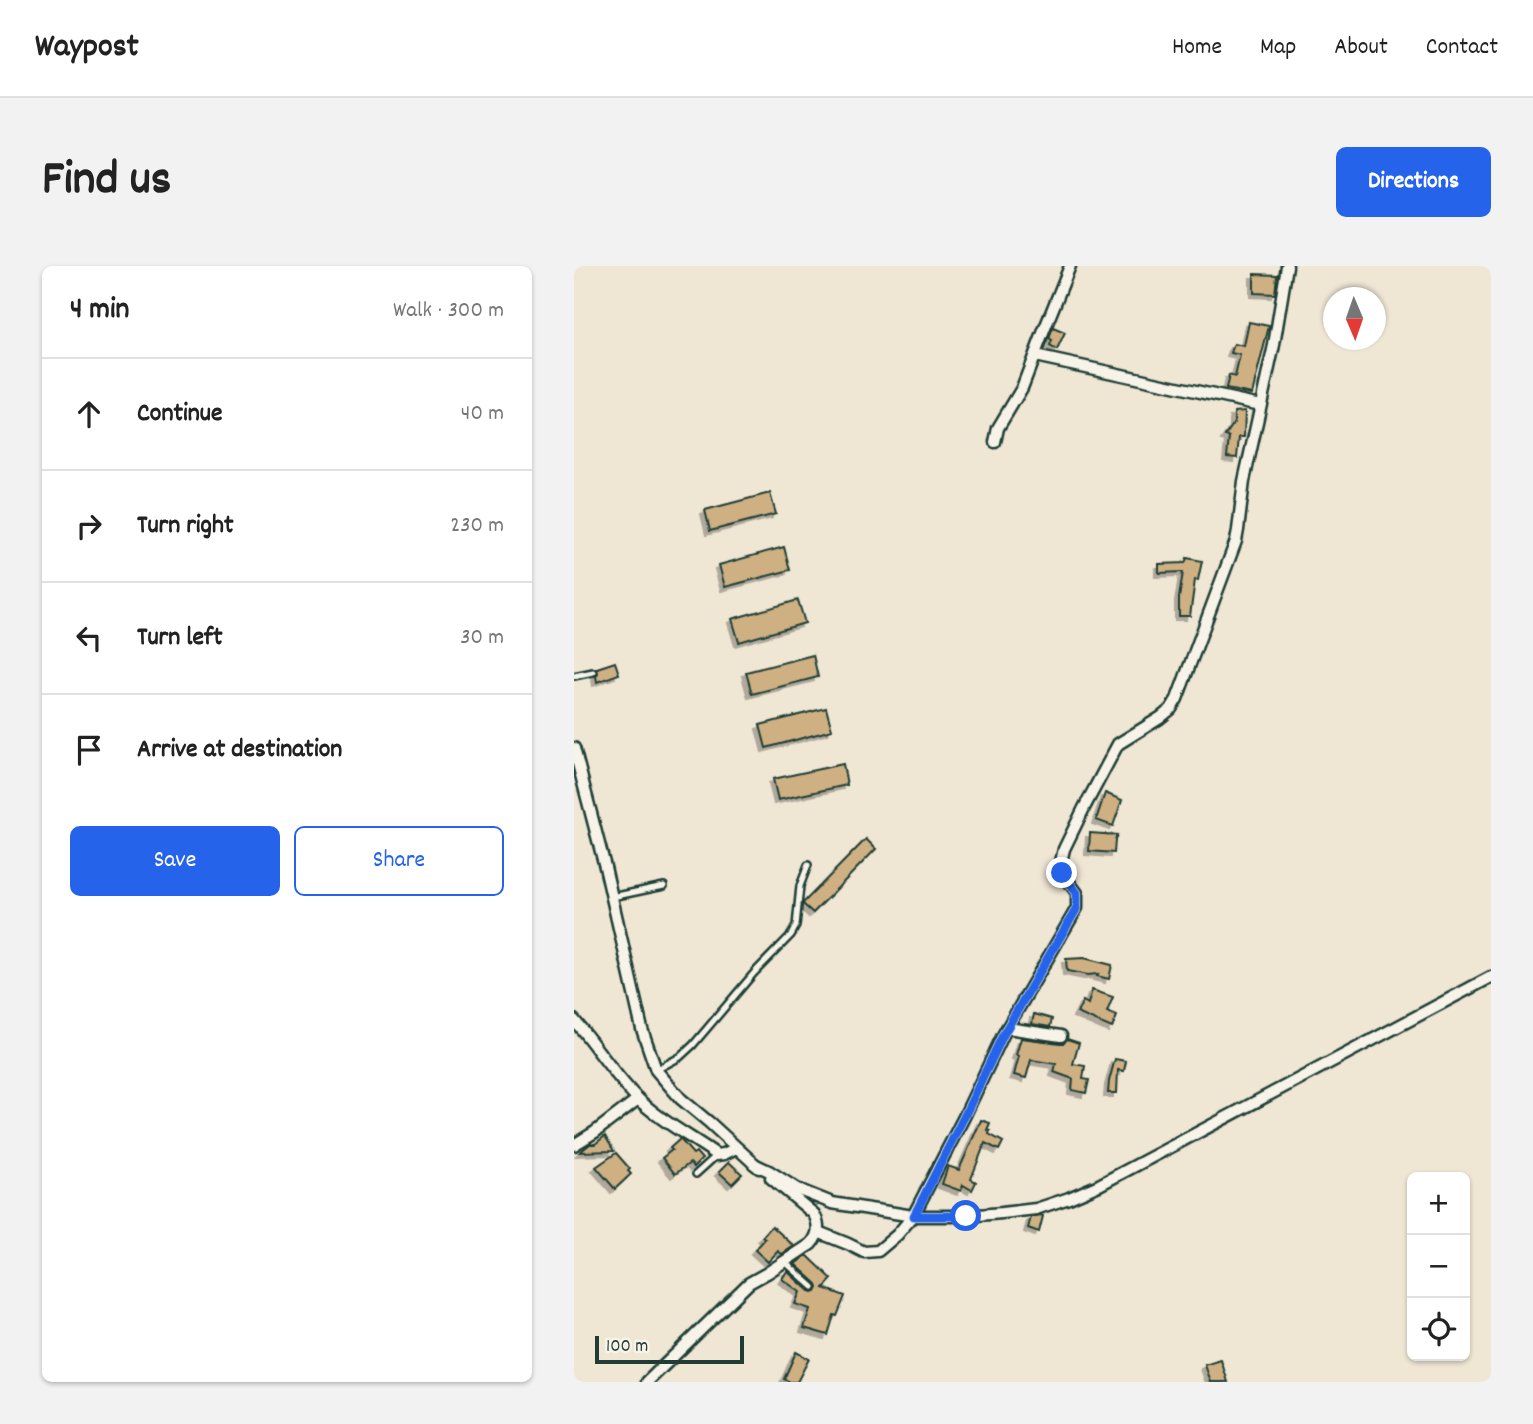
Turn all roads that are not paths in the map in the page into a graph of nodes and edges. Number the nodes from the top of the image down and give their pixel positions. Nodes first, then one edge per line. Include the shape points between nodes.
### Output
1 (1070, 266) edge
2 (1287, 266) edge
3 (1035, 356) junction
4 (1260, 405) junction
5 (995, 442) dead end
6 (593, 671) dead end
7 (574, 676) edge
8 (575, 754) edge
9 (808, 865) dead end
10 (664, 886) dead end
11 (611, 897) junction
12 (1491, 977) edge
13 (574, 1020) edge
14 (1007, 1027) junction
15 (1061, 1036) dead end
16 (656, 1070) junction
17 (638, 1099) junction
18 (574, 1145) edge
19 (736, 1148) junction
20 (716, 1155) junction
21 (754, 1164) junction
22 (696, 1174) dead end
23 (914, 1216) junction
24 (818, 1232) junction
25 (785, 1262) junction
26 (813, 1287) dead end
27 (647, 1382) edge

1 - 3 street
2 - 4 street
3 - 4 street
3 - 5 street
4 - 14 street via 1238,530 1177,699 1160,718 1118,744 1084,808 1060,866 1077,893 1077,908
6 - 7 lane
8 - 11 street
9 - 16 lane via 791,935 693,1045
10 - 11 lane
11 - 16 street
12 - 23 street via 1069,1198 1036,1209 1002,1213
13 - 17 street
14 - 15 street
14 - 23 street
16 - 19 street
17 - 18 street
17 - 20 street
19 - 20 street
19 - 21 street
20 - 22 lane
21 - 23 street via 832,1203
21 - 24 street via 814,1214
23 - 24 street via 878,1251 864,1252
24 - 25 street via 811,1244
25 - 26 lane
25 - 27 street via 749,1283

